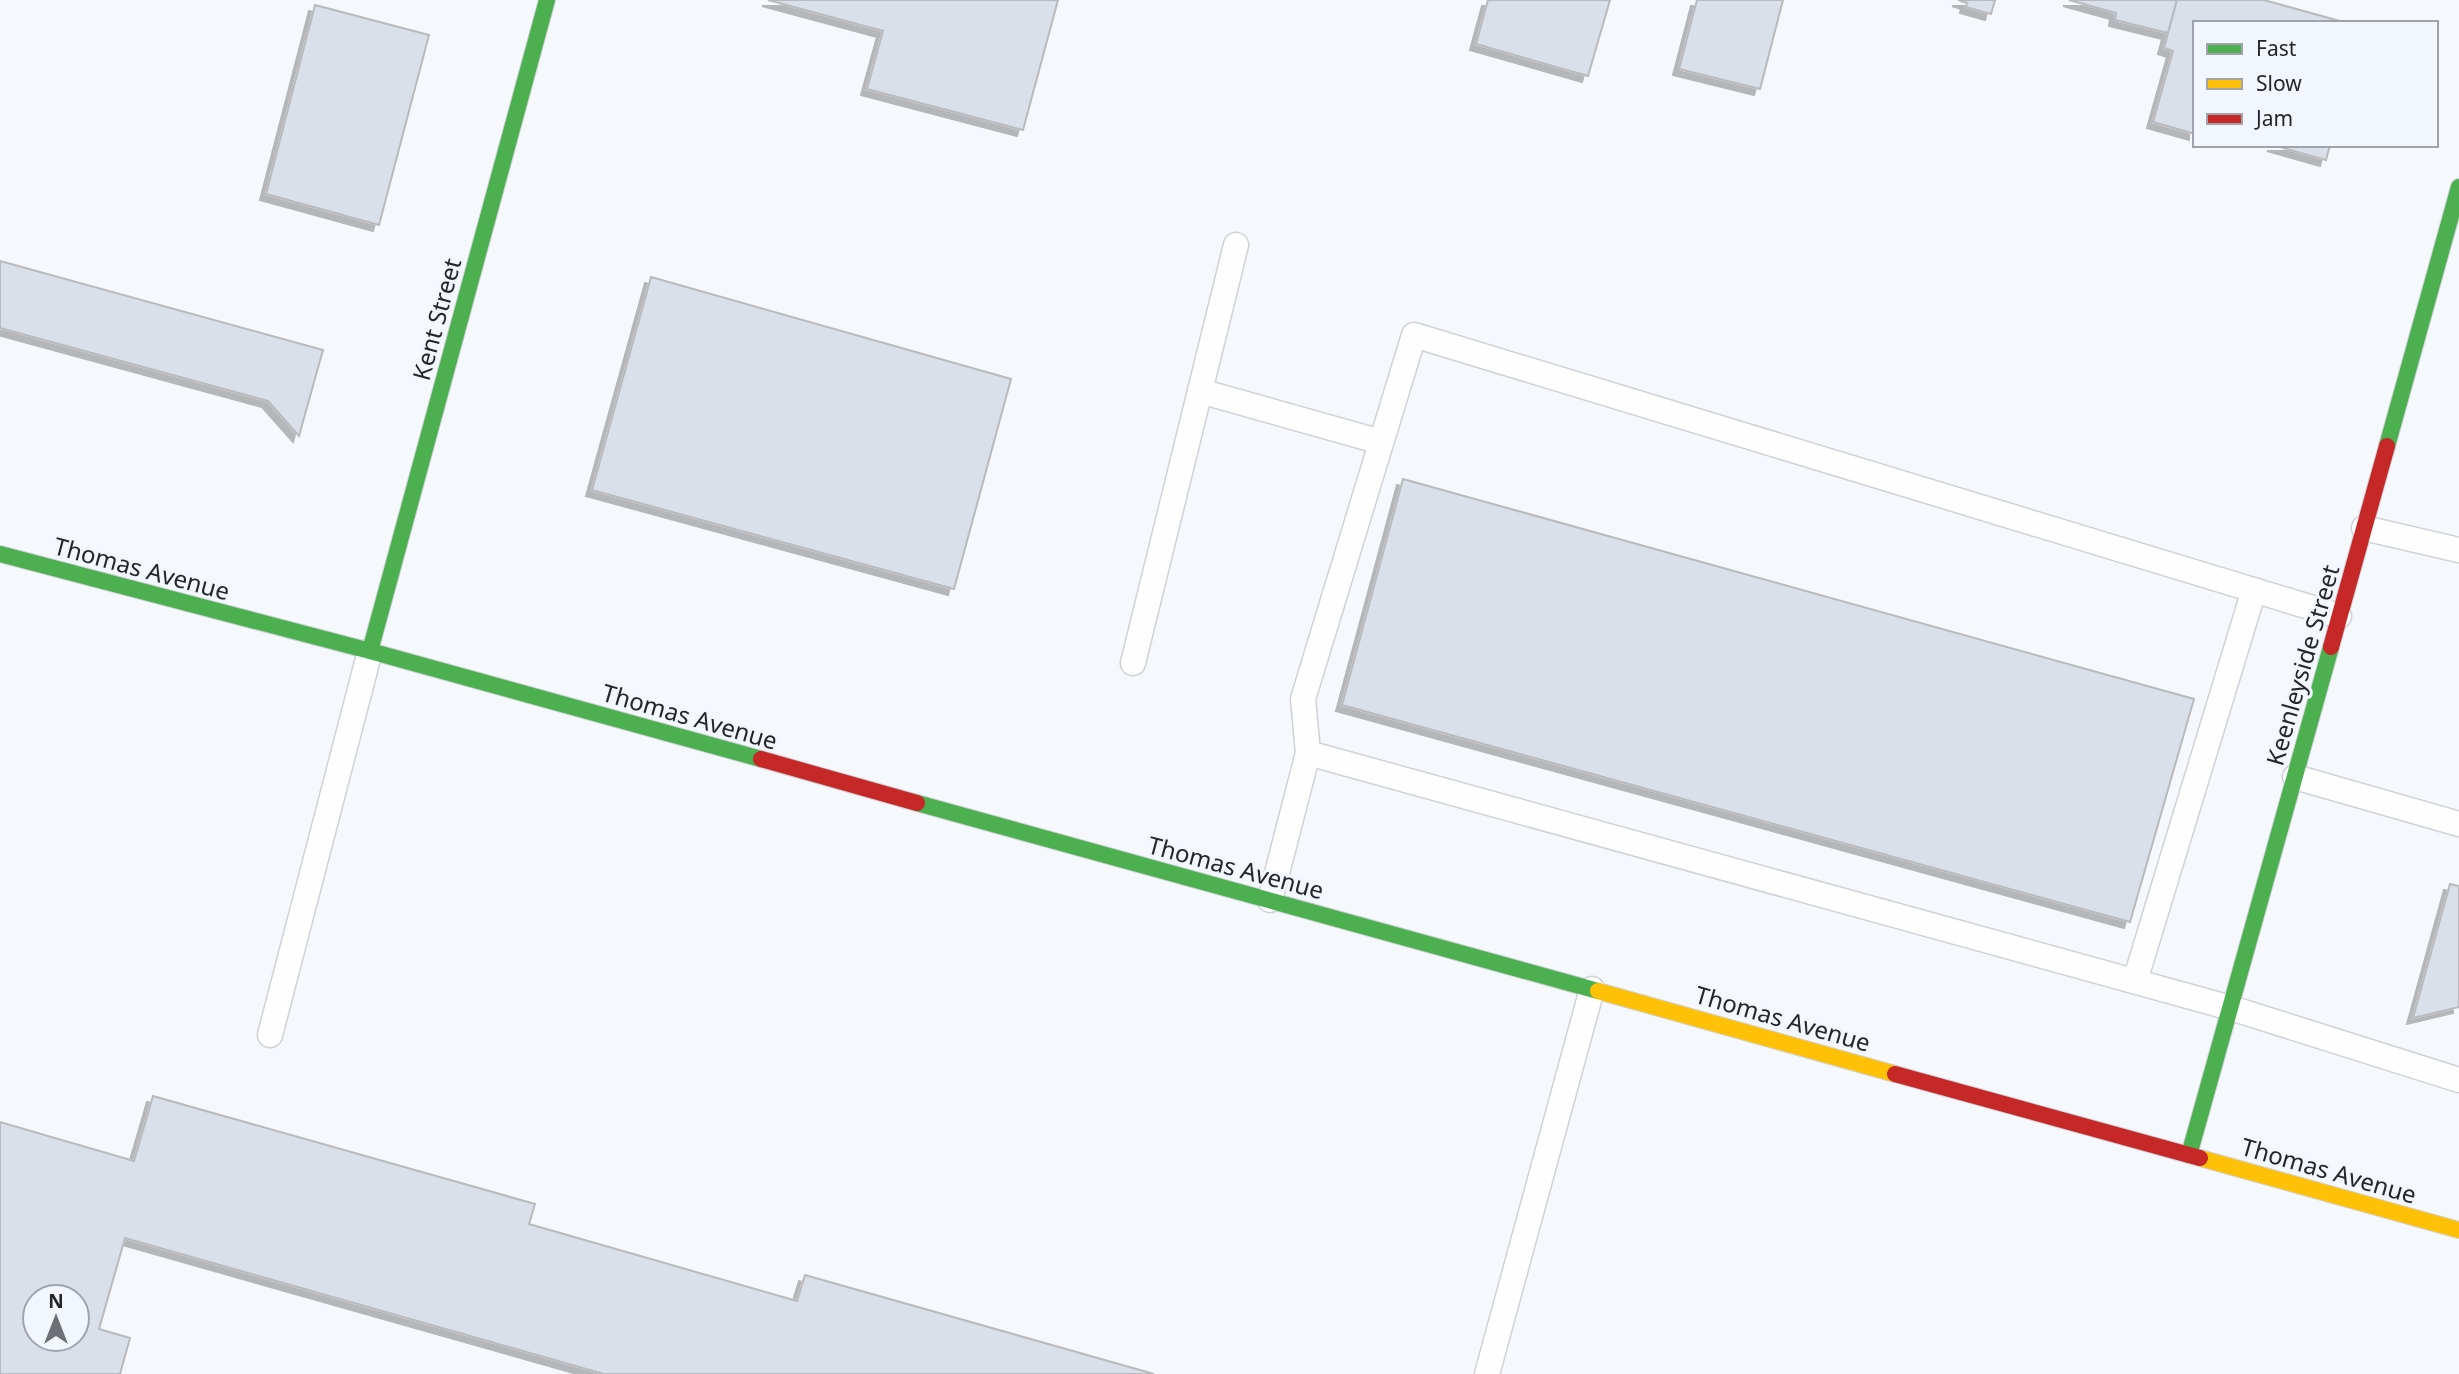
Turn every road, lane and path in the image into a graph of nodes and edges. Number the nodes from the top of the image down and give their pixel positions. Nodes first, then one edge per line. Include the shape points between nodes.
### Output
1 (547, 0) edge
2 (2459, 187) edge
3 (1236, 245) dead end
4 (2449, 258) edge
5 (1200, 391) junction
6 (1381, 442) junction
7 (2364, 528) junction
8 (2459, 550) edge
9 (0, 554) edge
10 (2254, 590) junction
11 (2339, 616) junction
12 (370, 650) junction
13 (1133, 663) dead end
14 (1308, 752) junction
15 (2295, 777) junction
16 (2459, 824) edge
17 (1270, 900) junction
18 (2135, 981) junction
19 (1592, 989) junction
20 (2231, 1007) junction
21 (270, 1035) dead end
22 (2459, 1080) edge
23 (2189, 1155) junction
24 (2459, 1230) edge
25 (1488, 1374) edge

1 - 12 street, Kent Street
2 - 4 street, Keenleyside Street
3 - 5 lane
4 - 7 street, Keenleyside Street
5 - 6 lane
5 - 13 lane
6 - 10 lane via 1414,335
6 - 14 lane via 1303,699
7 - 8 lane
7 - 11 street, Keenleyside Street
9 - 12 street, Thomas Avenue
10 - 11 lane
10 - 18 lane
11 - 15 street, Keenleyside Street
12 - 17 street, Thomas Avenue
12 - 21 lane
14 - 17 lane
14 - 18 lane
15 - 16 lane
15 - 20 street, Keenleyside Street
17 - 19 street, Thomas Avenue
18 - 20 lane
19 - 23 street, Thomas Avenue
19 - 25 lane
20 - 22 lane
20 - 23 street, Keenleyside Street
23 - 24 street, Thomas Avenue

